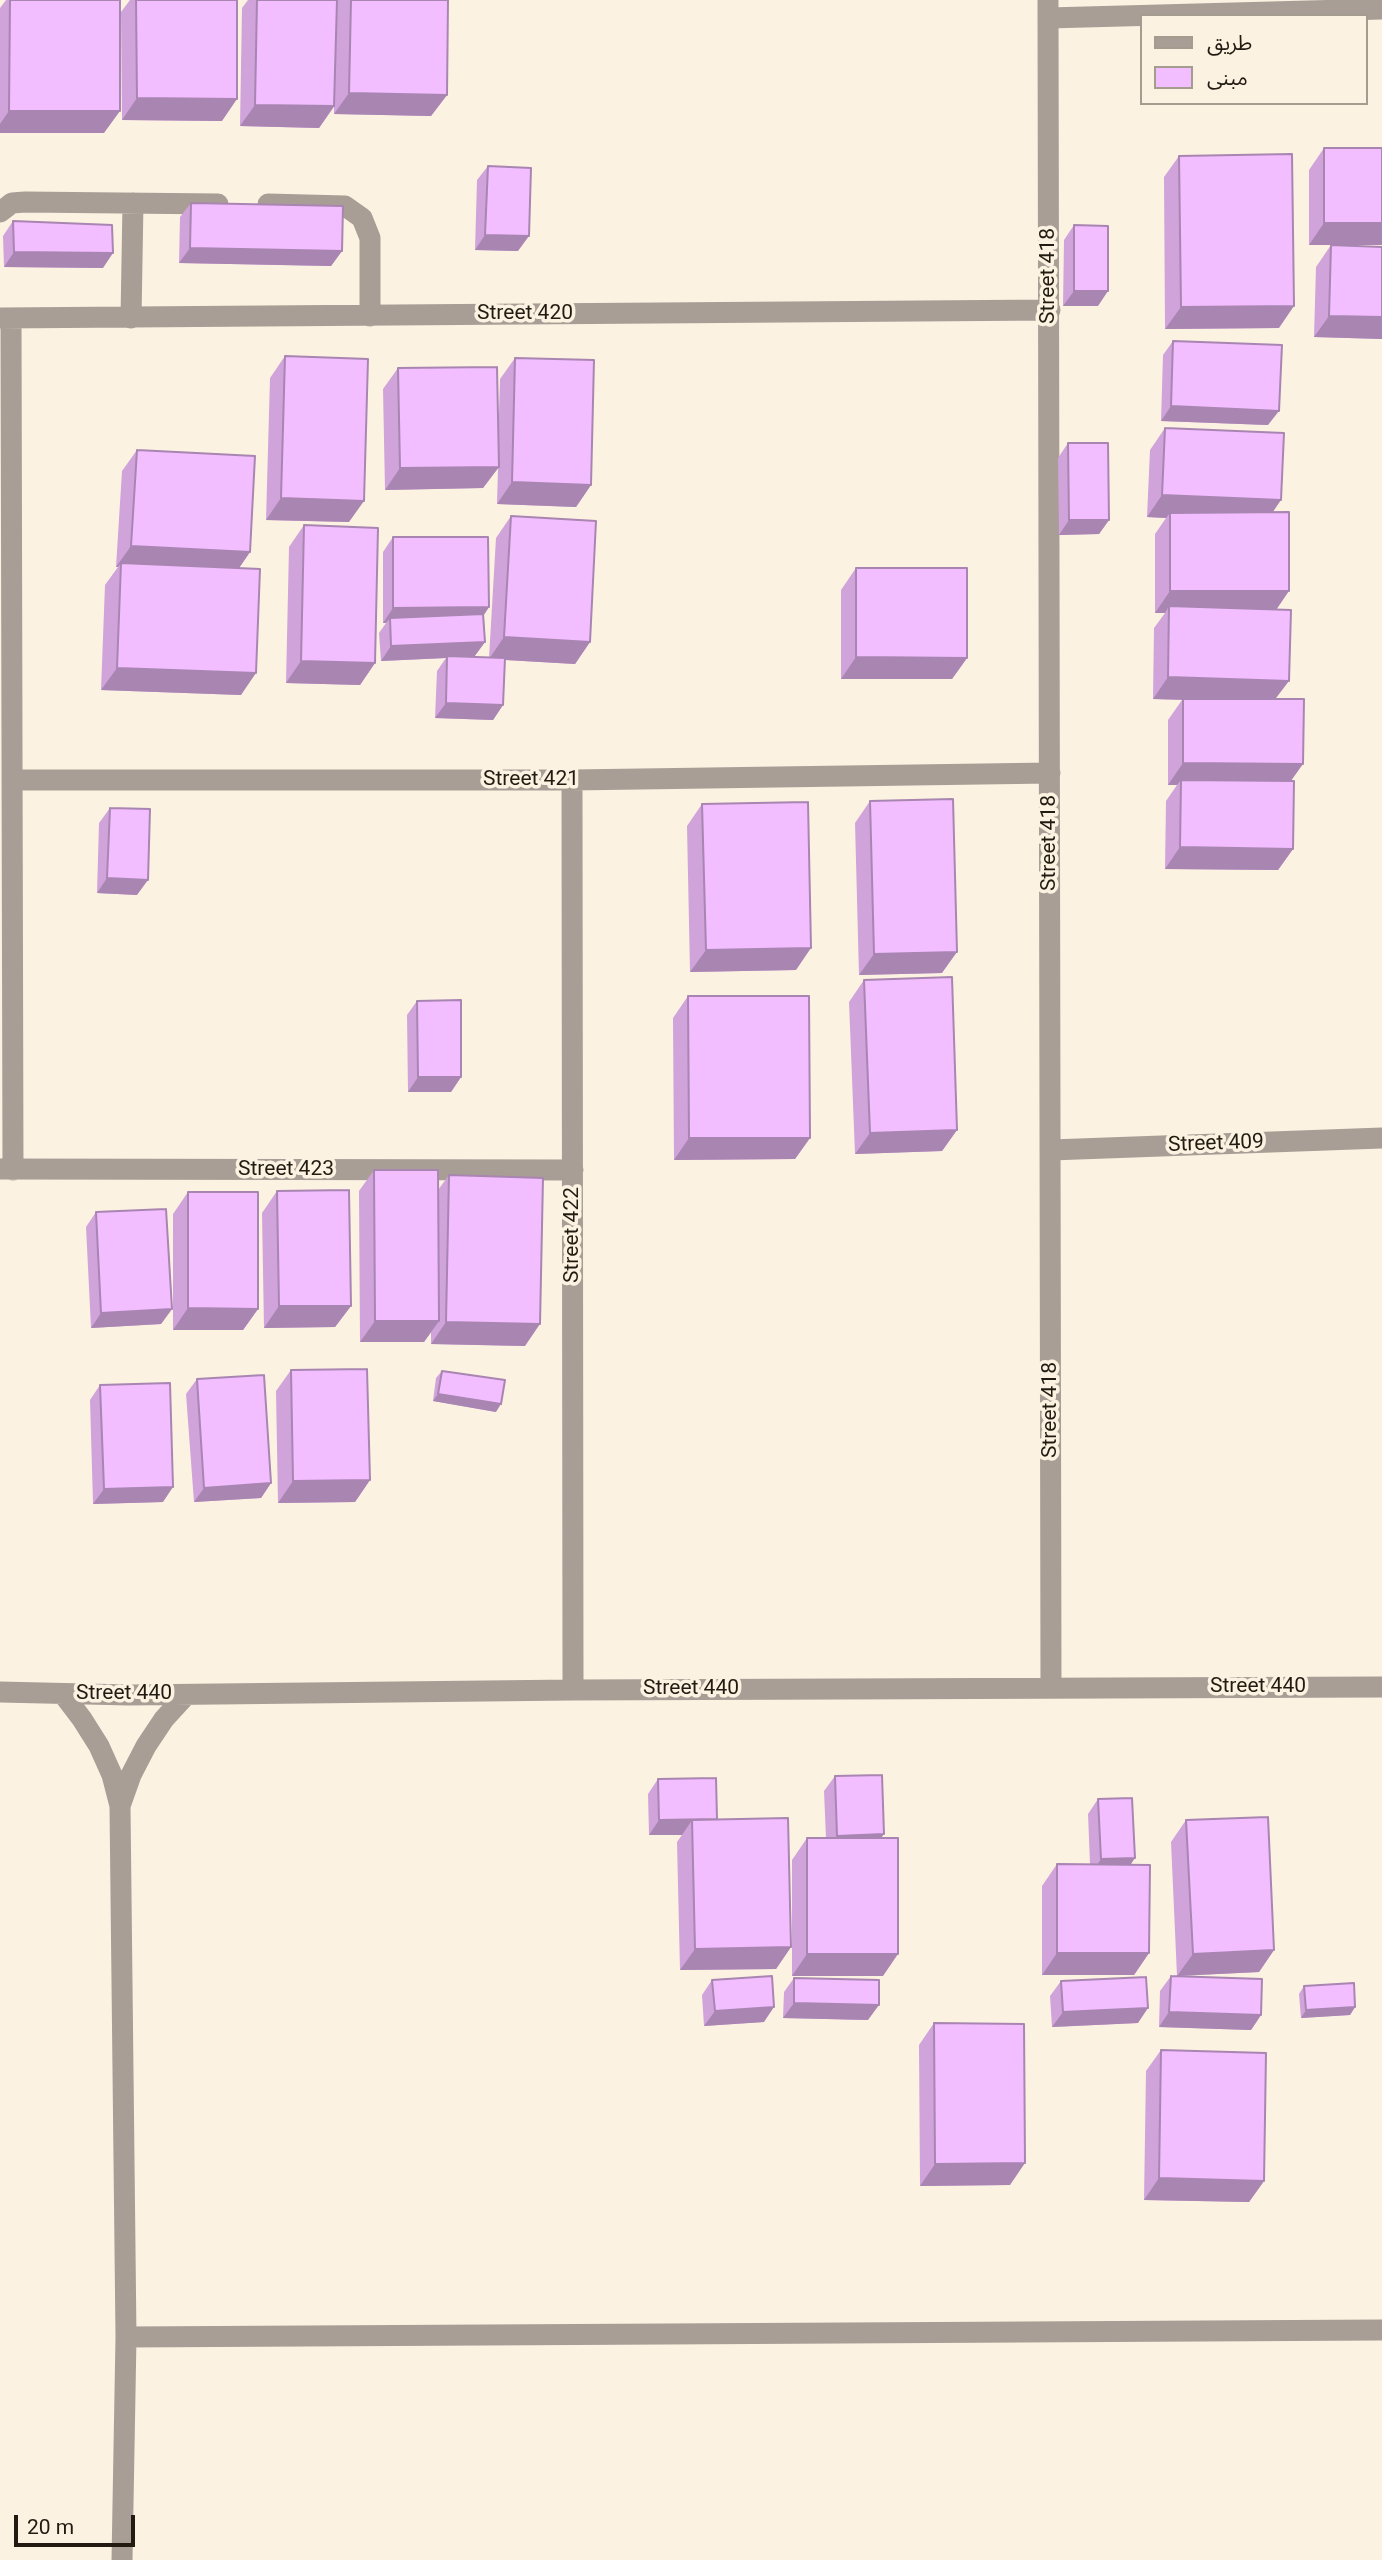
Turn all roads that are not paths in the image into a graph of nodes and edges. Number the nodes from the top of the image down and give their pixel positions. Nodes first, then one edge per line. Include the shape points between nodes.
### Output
1 (1048, 9) edge
2 (1382, 9) edge
3 (133, 203) junction
4 (0, 212) edge
5 (1049, 310) junction
6 (370, 316) junction
7 (6, 318) edge
8 (131, 318) junction
9 (1050, 773) junction
10 (12, 780) junction
11 (572, 780) junction
12 (1382, 1138) edge
13 (1051, 1150) junction
14 (7, 1170) edge
15 (573, 1170) junction
16 (1382, 1686) edge
17 (1051, 1687) junction
18 (573, 1690) junction
19 (0, 1692) edge
20 (63, 1694) junction
21 (186, 1695) junction
22 (120, 1806) junction
23 (1382, 2330) edge
24 (126, 2337) junction
25 (122, 2560) edge

1 - 2 street
1 - 5 street, Street 418
3 - 4 street via 25,202 12,203
3 - 6 street via 345,206 368,228
3 - 8 street
5 - 6 street, Street 420
5 - 9 street, Street 418
6 - 8 street, Street 420
7 - 8 street, Street 420
7 - 10 street
9 - 11 street, Street 421
9 - 13 street, Street 418
10 - 11 street, Street 421
10 - 14 street
11 - 15 street, Street 422
12 - 13 street, Street 409
13 - 17 street, Street 418
14 - 15 street, Street 423
15 - 18 street, Street 422
16 - 17 street, Street 440
17 - 18 street, Street 440
18 - 21 street, Street 440
19 - 20 street, Street 440
20 - 21 street, Street 440
20 - 22 street via 99,1746
21 - 22 street via 146,1746
22 - 24 street
23 - 24 street
24 - 25 street

